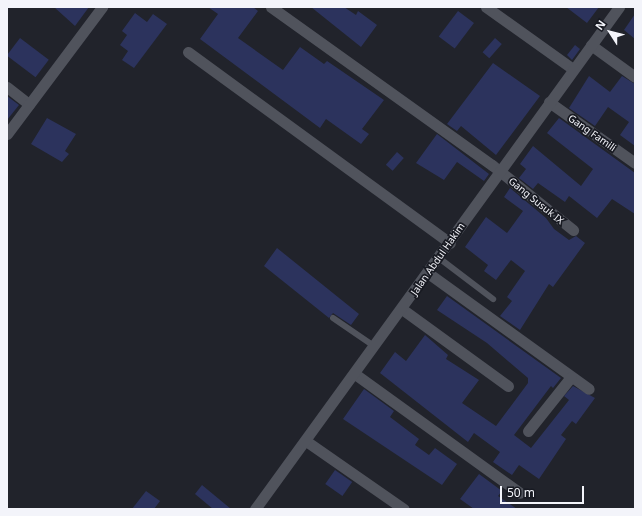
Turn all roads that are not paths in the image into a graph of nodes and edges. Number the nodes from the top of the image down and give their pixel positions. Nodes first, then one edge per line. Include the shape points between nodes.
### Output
1 (102, 7) edge
2 (271, 7) edge
3 (486, 7) edge
4 (619, 7) edge
5 (591, 45) junction
6 (188, 52) dead end
7 (573, 69) junction
8 (635, 77) edge
9 (7, 87) edge
10 (549, 102) junction
11 (29, 104) junction
12 (7, 134) edge
13 (635, 163) edge
14 (500, 172) junction
15 (573, 230) dead end
16 (450, 243) junction
17 (439, 258) junction
18 (428, 273) junction
19 (493, 299) dead end
20 (402, 309) junction
21 (334, 318) dead end
22 (374, 346) junction
23 (354, 374) junction
24 (571, 377) junction
25 (508, 386) dead end
26 (590, 389) dead end
27 (528, 431) dead end
28 (306, 441) junction
29 (520, 493) dead end
30 (255, 509) edge
31 (404, 509) edge

1 - 11 street
2 - 14 street, Gang Susuk IX
3 - 7 street
4 - 5 street, Jalan Abdul Hakim
5 - 7 street, Jalan Abdul Hakim
5 - 8 street
6 - 16 street
7 - 10 street, Jalan Abdul Hakim
9 - 11 street
10 - 13 street, Gang Famili
10 - 14 street, Jalan Abdul Hakim
11 - 12 street
14 - 15 street, Gang Susuk IX
14 - 16 street, Jalan Abdul Hakim
16 - 17 street, Jalan Abdul Hakim
17 - 18 street, Jalan Abdul Hakim
17 - 19 lane
18 - 20 street, Jalan Abdul Hakim
18 - 24 street
20 - 22 street, Jalan Abdul Hakim
20 - 25 street
21 - 22 lane
22 - 23 street, Jalan Abdul Hakim
23 - 28 street, Jalan Abdul Hakim
23 - 29 street
24 - 26 street
24 - 27 street
28 - 30 street, Jalan Abdul Hakim
28 - 31 street

